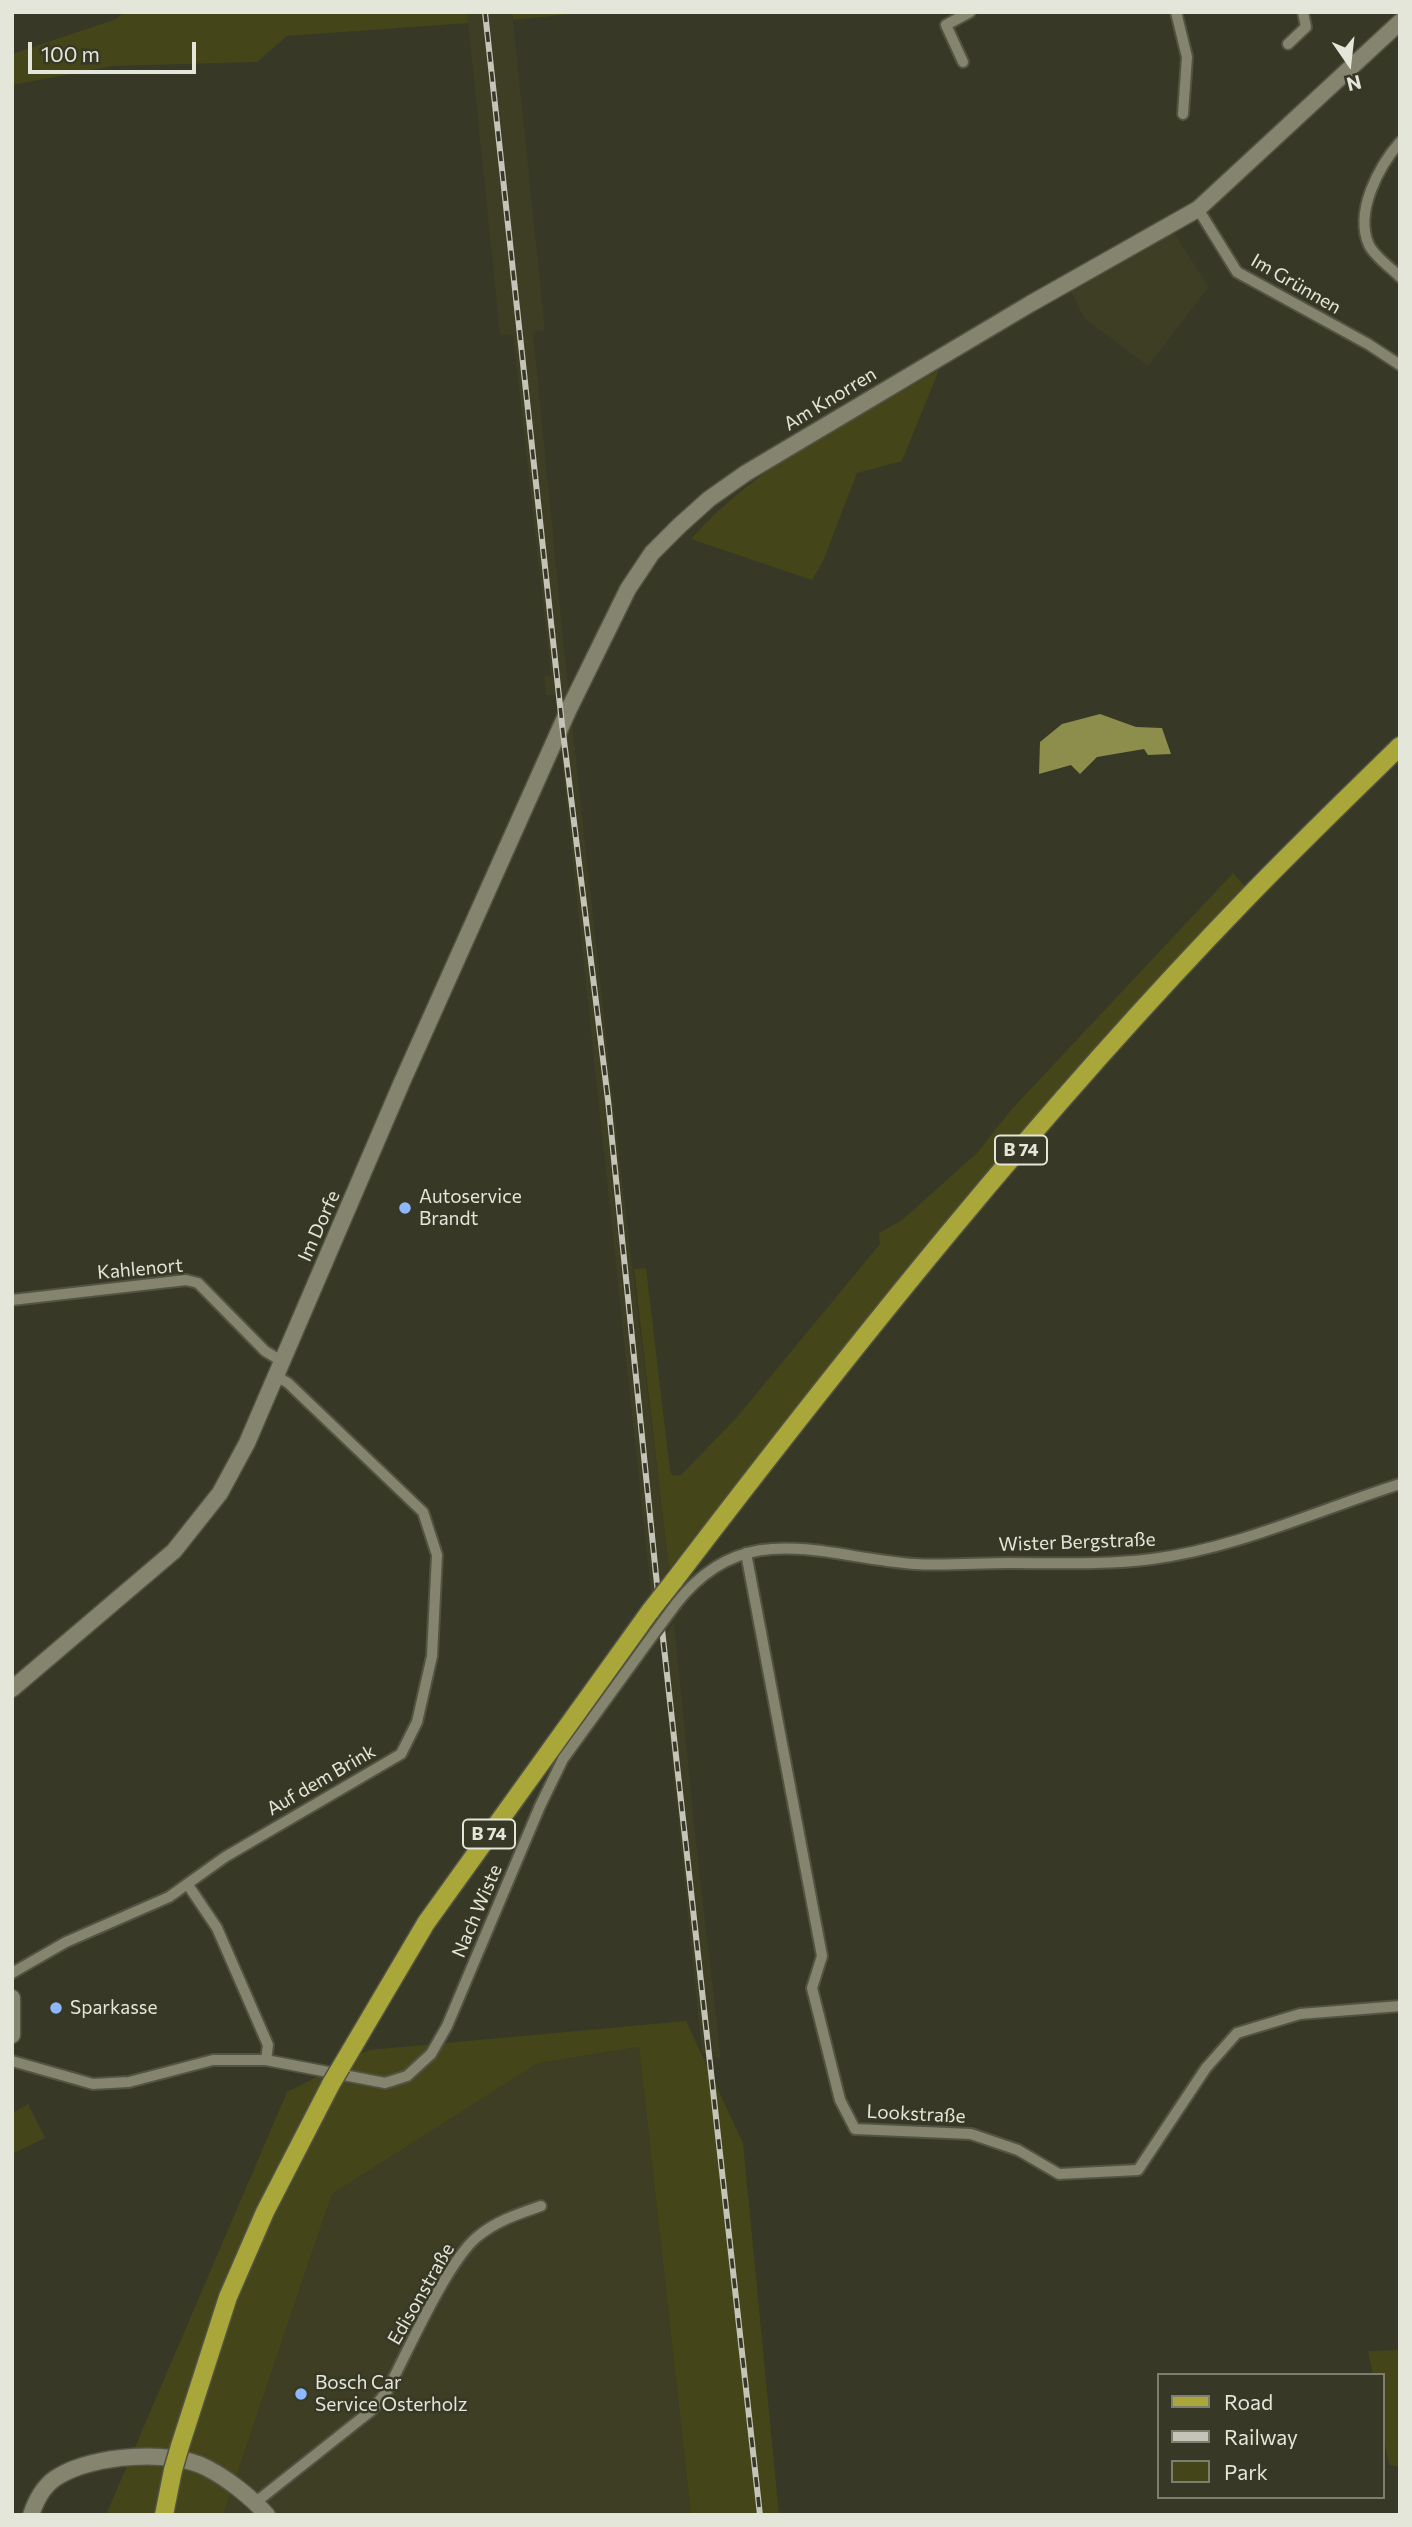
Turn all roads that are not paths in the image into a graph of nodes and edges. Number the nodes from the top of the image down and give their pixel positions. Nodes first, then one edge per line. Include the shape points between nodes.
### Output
1 (970, 12) edge
2 (1176, 12) edge
3 (1303, 12) edge
4 (1397, 30) edge
5 (1288, 44) dead end
6 (963, 62) dead end
7 (1183, 114) dead end
8 (1400, 142) edge
9 (1198, 209) junction
10 (1400, 277) edge
11 (1400, 365) edge
12 (568, 711) joint
13 (1400, 746) edge
14 (12, 1300) edge
15 (279, 1369) junction
16 (1400, 1484) edge
17 (746, 1553) junction
18 (676, 1604) joint
19 (12, 1689) edge
20 (188, 1885) junction
21 (12, 1973) edge
22 (12, 1998) edge
23 (1400, 2006) edge
24 (12, 2035) edge
25 (266, 2060) junction
26 (12, 2061) edge
27 (541, 2206) dead end
28 (167, 2496) junction
29 (261, 2509) edge
30 (31, 2515) edge
31 (158, 2515) edge
32 (164, 2515) edge

1 - 6 street via 946,25
2 - 7 street via 1187,57
3 - 5 street via 1306,27
4 - 9 street, Am Knorren
8 - 10 street via 1390,153 1365,214 1369,245
9 - 11 street, Im Grünnen via 1237,272
9 - 12 street, Am Knorren via 1006,318 709,499 652,553 628,589
12 - 15 street, Im Dorfe
13 - 28 main road, B 74, bridge via 1245,900 1078,1084 806,1407 651,1610 426,1923 331,2084 265,2212 228,2297
14 - 15 street, Kahlenort via 186,1280 198,1283
15 - 19 street, Im Dorfe via 220,1493 195,1530 146,1578
15 - 20 street, Auf dem Brink via 288,1383 423,1512 437,1555 432,1656 417,1722 401,1754 225,1857
16 - 17 street, Wister Bergstraße via 1252,1536 1151,1559 914,1564 781,1546
17 - 18 street, Wister Bergstraße via 715,1565 691,1584
17 - 23 street, Lookstraße via 822,1956 812,1988 840,2100 855,2129 971,2134 1018,2150 1059,2174 1138,2170 1206,2068 1237,2033 1300,2014
18 - 25 street, Nach Wiste, bridge via 564,1759 431,2054 407,2076 385,2083
20 - 21 street, Auf dem Brink via 140,1912 66,1942
20 - 25 street via 217,1928 268,2045
22 - 24 street
25 - 26 street, Nach Wiste via 213,2060 130,2082 93,2084
27 - 29 street, Edisonstraße via 502,2220 476,2237 457,2261 387,2391 372,2410
28 - 31 main road, B 74
28 - 32 main road, B 74
29 - 30 street via 205,2467 135,2456 90,2463 58,2476 37,2497

